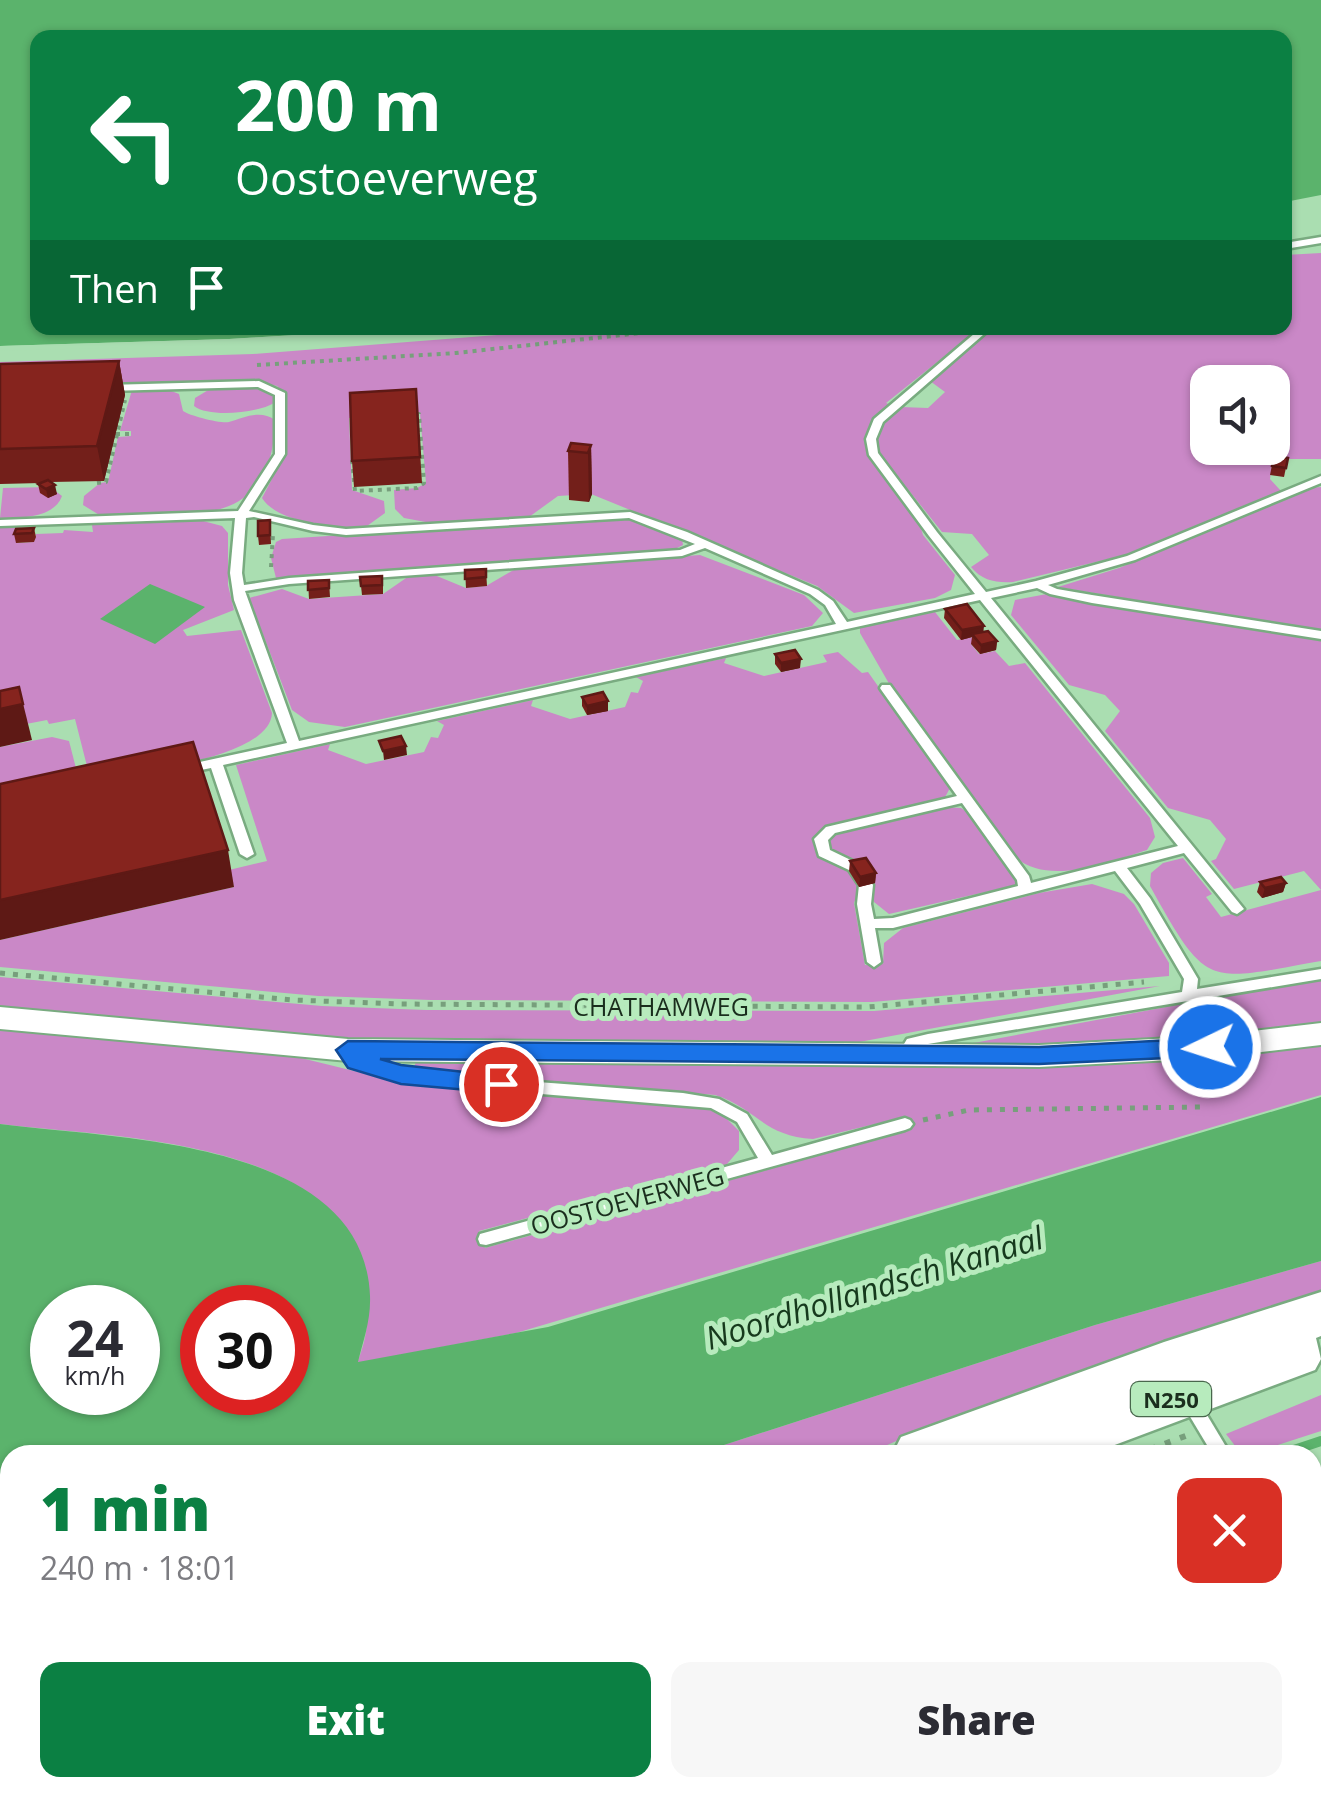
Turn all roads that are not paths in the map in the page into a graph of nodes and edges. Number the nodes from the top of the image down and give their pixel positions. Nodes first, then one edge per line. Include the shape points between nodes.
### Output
1 (1321, 240) edge
2 (1292, 245) edge
3 (978, 335) edge
4 (92, 388) edge
5 (1321, 479) edge
6 (242, 514) junction
7 (0, 523) edge
8 (702, 545) junction
9 (1038, 584) junction
10 (238, 589) junction
11 (982, 595) junction
12 (843, 626) junction
13 (1321, 634) edge
14 (886, 688) dead end
15 (294, 745) junction
16 (216, 762) junction
17 (180, 770) edge
18 (966, 798) junction
19 (236, 821) junction
20 (215, 825) edge
21 (1188, 848) junction
22 (247, 854) dead end
23 (1120, 866) junction
24 (1025, 887) junction
25 (1237, 910) dead end
26 (868, 924) junction
27 (874, 962) dead end
28 (1321, 974) edge
29 (1190, 986) junction
30 (0, 1018) edge
31 (1321, 1034) edge
32 (348, 1050) junction
33 (906, 1054) junction
34 (905, 1124) road end
35 (768, 1161) junction
36 (486, 1238) dead end
37 (1321, 1314) edge
38 (1321, 1345) edge
39 (1186, 1394) junction
40 (949, 1445) edge
41 (1048, 1445) edge
42 (1216, 1445) edge

1 - 2 lane
3 - 11 lane via 878,420 871,439 878,460
4 - 6 lane via 259,384 278,392 280,454
5 - 9 lane via 1131,558
6 - 7 lane
6 - 8 lane via 346,532 623,514
6 - 10 lane
8 - 10 lane via 682,553
8 - 12 lane via 820,596
9 - 11 lane
9 - 13 lane
10 - 15 lane
11 - 12 lane
11 - 21 lane
12 - 15 lane
14 - 18 lane
15 - 16 lane
16 - 17 lane
16 - 19 lane
18 - 24 lane
18 - 26 lane via 836,829 821,839 824,853 857,869 866,885
19 - 20 lane
19 - 22 lane
21 - 23 lane
21 - 25 lane
23 - 24 lane
23 - 29 lane
24 - 26 lane
26 - 27 lane
28 - 29 lane
29 - 33 lane via 928,1039 912,1043
30 - 32 street, CHATHAMWEG
31 - 33 street, CHATHAMWEG via 1142,1052
32 - 33 street, CHATHAMWEG
32 - 35 lane via 357,1062 412,1076 708,1101 742,1118
34 - 35 lane, OOSTOEVERWEG
35 - 36 lane, OOSTOEVERWEG
37 - 40 main road, N250
38 - 39 main road, N250
39 - 41 main road, N250
39 - 42 lane

